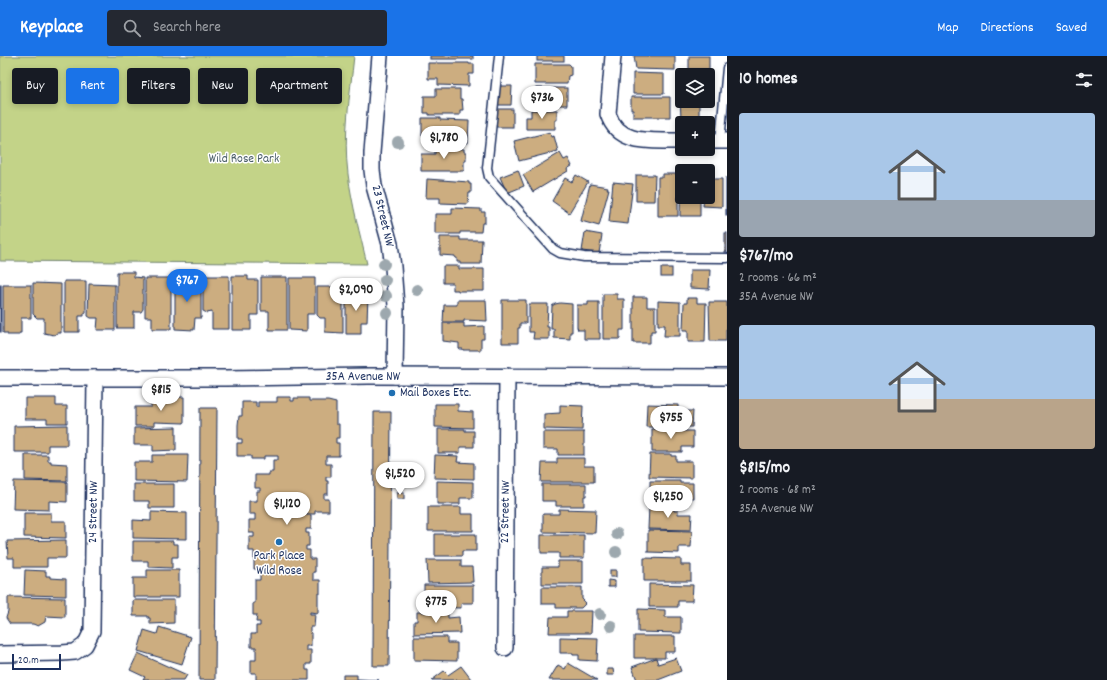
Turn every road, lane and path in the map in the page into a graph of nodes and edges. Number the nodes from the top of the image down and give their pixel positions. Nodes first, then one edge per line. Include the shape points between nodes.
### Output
1 (380, 56) edge
2 (499, 56) edge
3 (613, 56) edge
4 (727, 68) edge
5 (675, 141) edge
6 (718, 141) edge
7 (727, 258) edge
8 (395, 376) junction
9 (507, 376) junction
10 (727, 377) edge
11 (0, 378) edge
12 (95, 378) junction
13 (505, 648) dead end
14 (0, 654) edge

1 - 8 street, 23 Street NW via 372,170 393,267 396,306
2 - 7 lane via 487,168 489,177 553,249 560,253 584,257
3 - 5 street via 608,114 616,128 640,140
4 - 6 lane
8 - 9 street, 35A Avenue NW
8 - 12 street, 35A Avenue NW
9 - 10 street, 35A Avenue NW
9 - 13 street, 22 Street NW
11 - 12 street, 35A Avenue NW
12 - 14 street, 24 Street NW via 92,631 85,645 75,652

